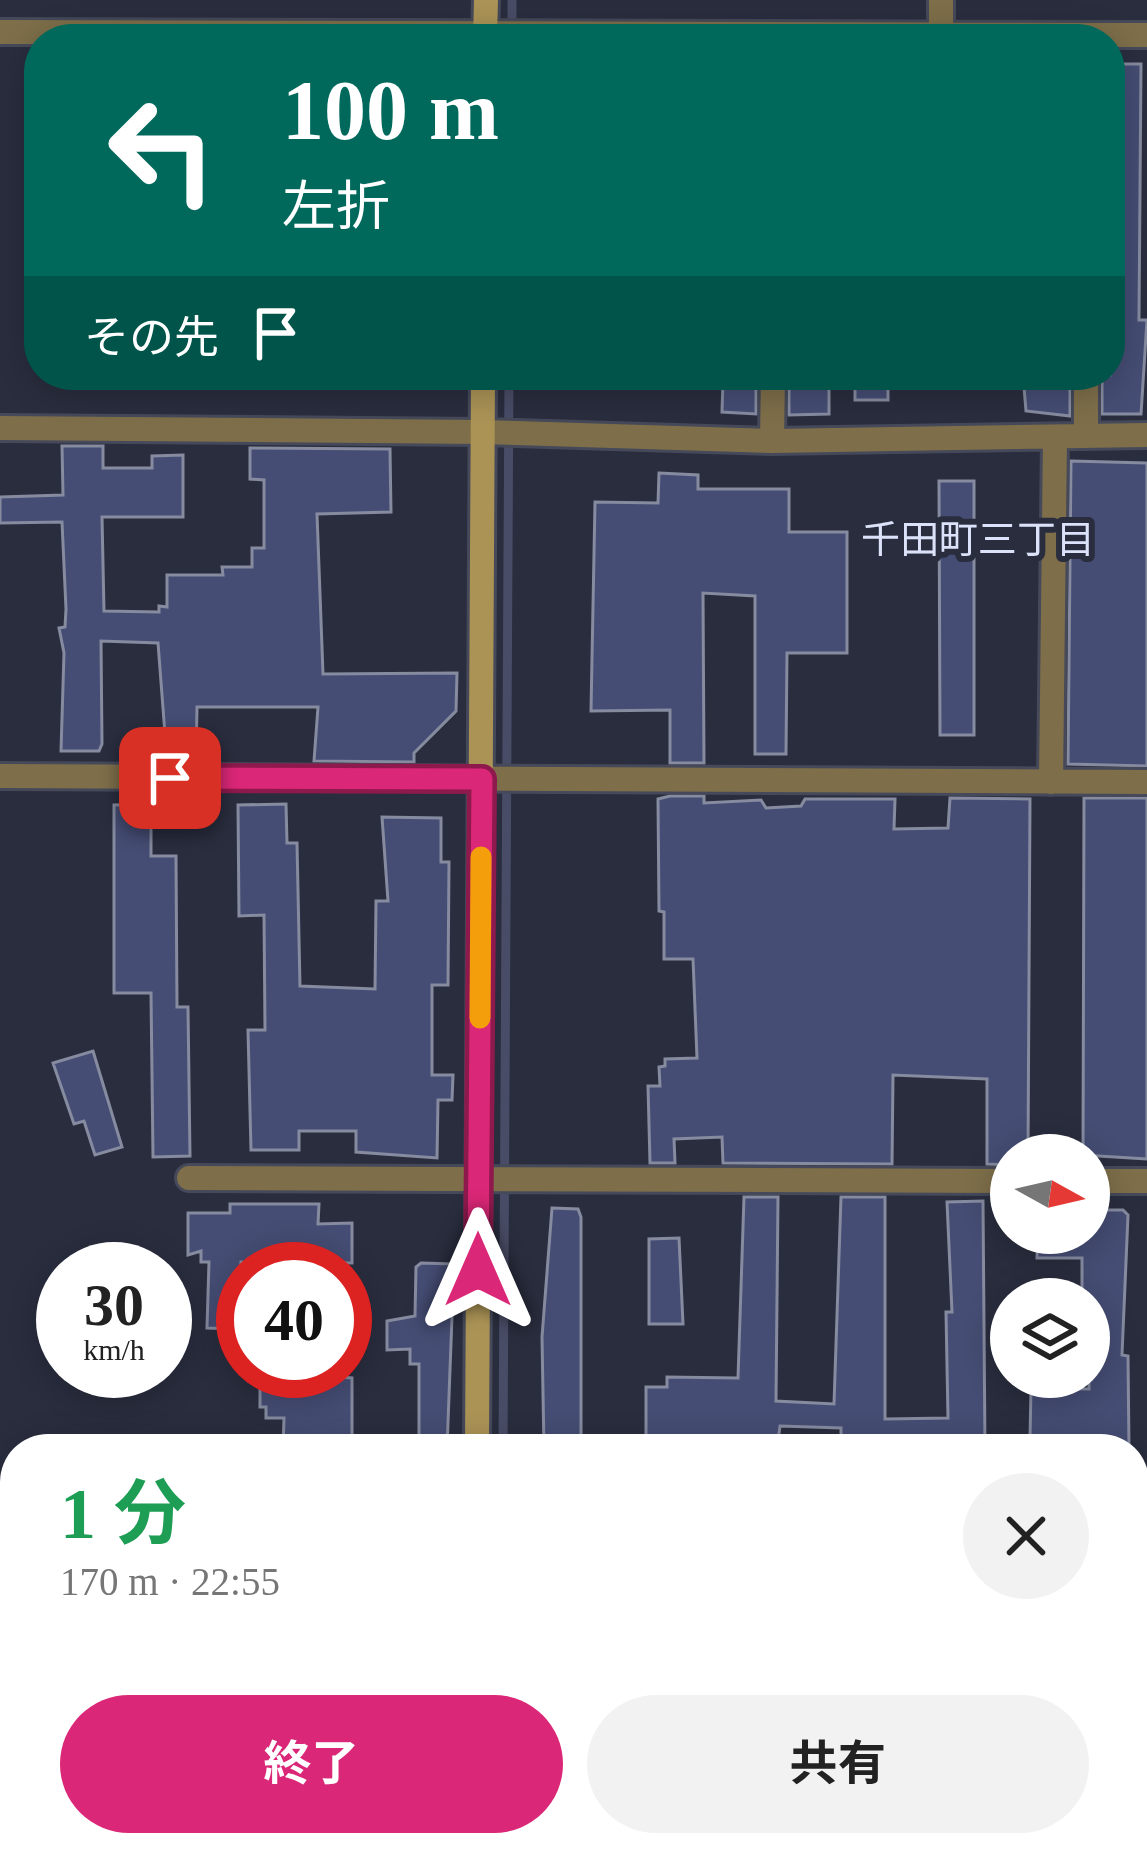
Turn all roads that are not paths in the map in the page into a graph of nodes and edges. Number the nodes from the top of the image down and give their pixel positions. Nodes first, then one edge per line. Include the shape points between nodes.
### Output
1 (488, 390) edge
2 (772, 390) edge
3 (1086, 390) edge
4 (0, 428) edge
5 (500, 433) junction
6 (1147, 435) edge
7 (1086, 436) junction
8 (1055, 437) junction
9 (772, 441) junction
10 (0, 776) edge
11 (497, 779) junction
12 (1051, 782) junction
13 (1147, 782) edge
14 (189, 1178) dead end
15 (498, 1180) junction
16 (990, 1181) edge
17 (1110, 1181) edge
18 (1147, 1181) edge
19 (478, 1434) edge

1 - 5 street
2 - 9 street
3 - 7 street
4 - 5 street
5 - 9 street
5 - 11 street
6 - 7 street
7 - 8 street
8 - 9 street
8 - 12 street
10 - 11 street
11 - 12 street
11 - 15 street
12 - 13 street
14 - 15 street
15 - 16 street
15 - 19 street
17 - 18 street

